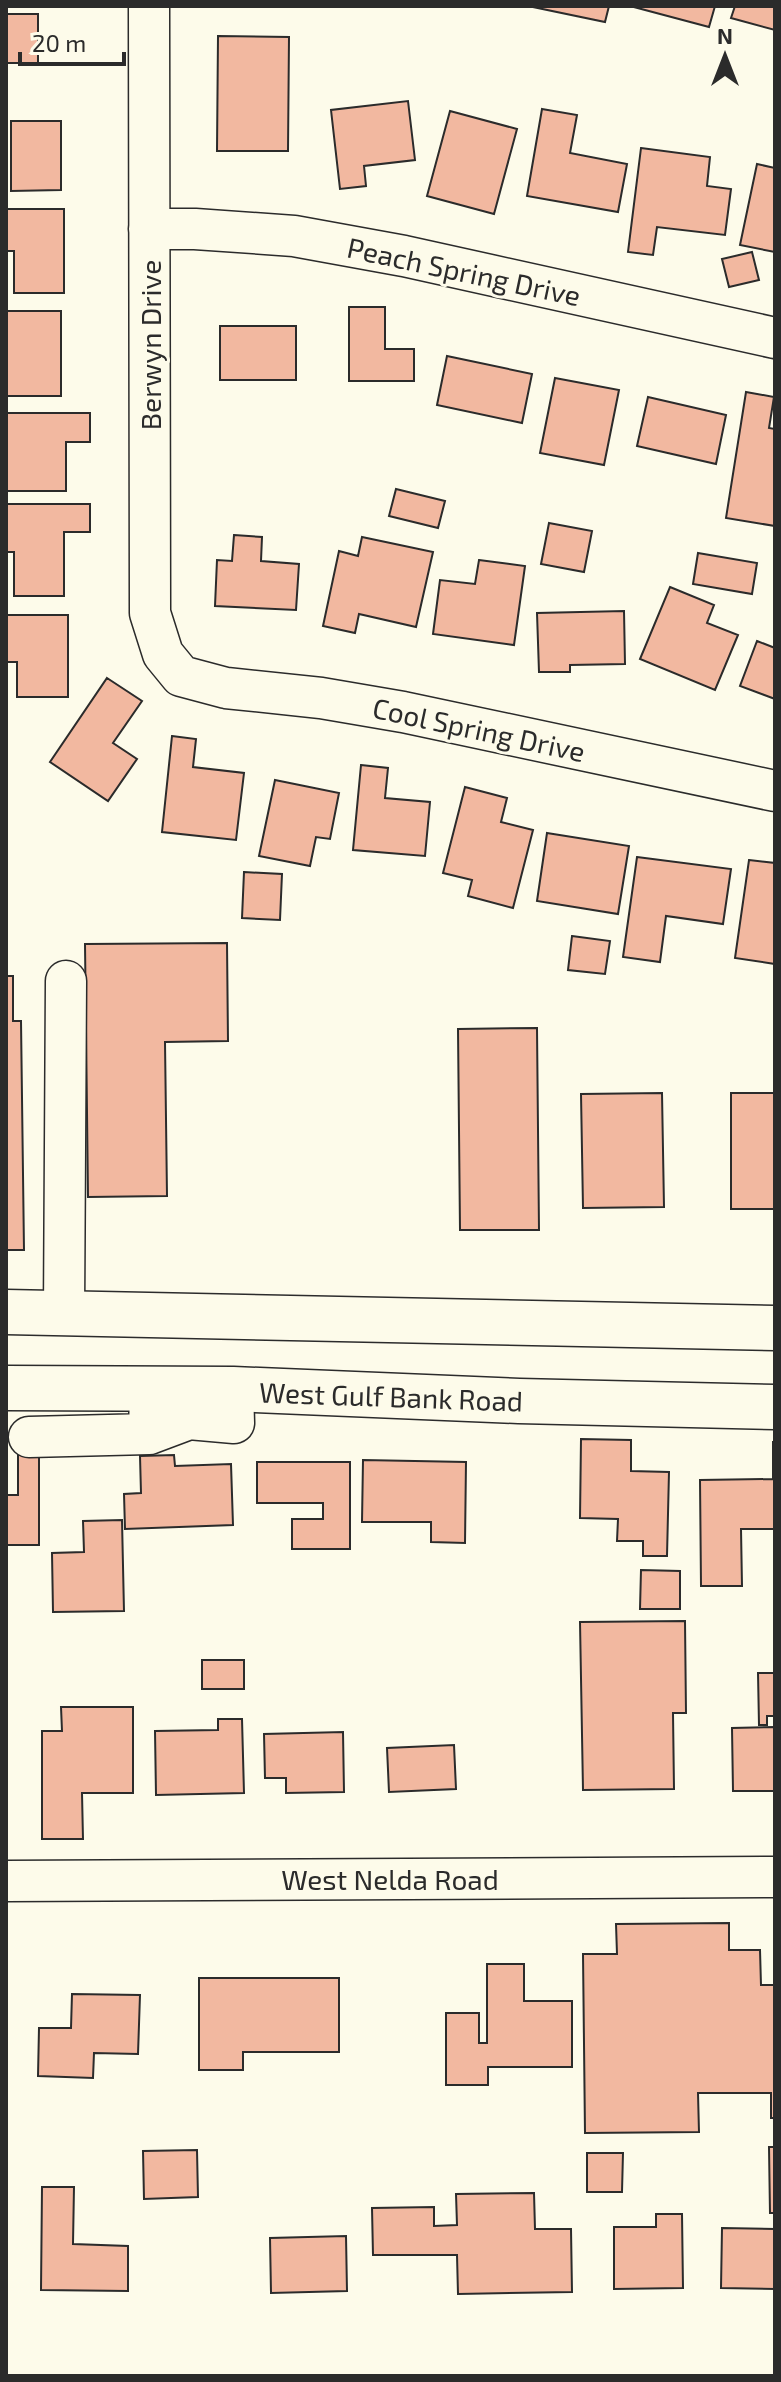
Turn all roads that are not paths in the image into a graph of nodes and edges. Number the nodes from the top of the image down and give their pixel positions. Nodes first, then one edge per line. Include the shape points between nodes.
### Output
1 (149, 6) edge
2 (149, 229) junction
3 (775, 338) edge
4 (181, 676) joint
5 (775, 791) edge
6 (66, 981) dead end
7 (6, 1312) edge
8 (64, 1313) junction
9 (775, 1328) edge
10 (17, 1388) edge
11 (233, 1389) junction
12 (150, 1391) junction
13 (775, 1407) edge
14 (149, 1434) junction
15 (18, 1437) edge
16 (775, 1877) edge
17 (6, 1881) edge

1 - 2 street, Berwyn Drive
2 - 3 street, Peach Spring Drive via 294,236
2 - 4 street, Berwyn Drive via 150,613 163,654
4 - 5 street, Cool Spring Drive via 226,688 403,712
6 - 8 street
7 - 8 main road
8 - 9 main road
10 - 12 main road, West Gulf Bank Road
10 - 15 street
11 - 12 main road, West Gulf Bank Road
11 - 13 main road, West Gulf Bank Road
11 - 14 street via 234,1423 189,1419
12 - 14 street
14 - 15 street
16 - 17 street, West Nelda Road

